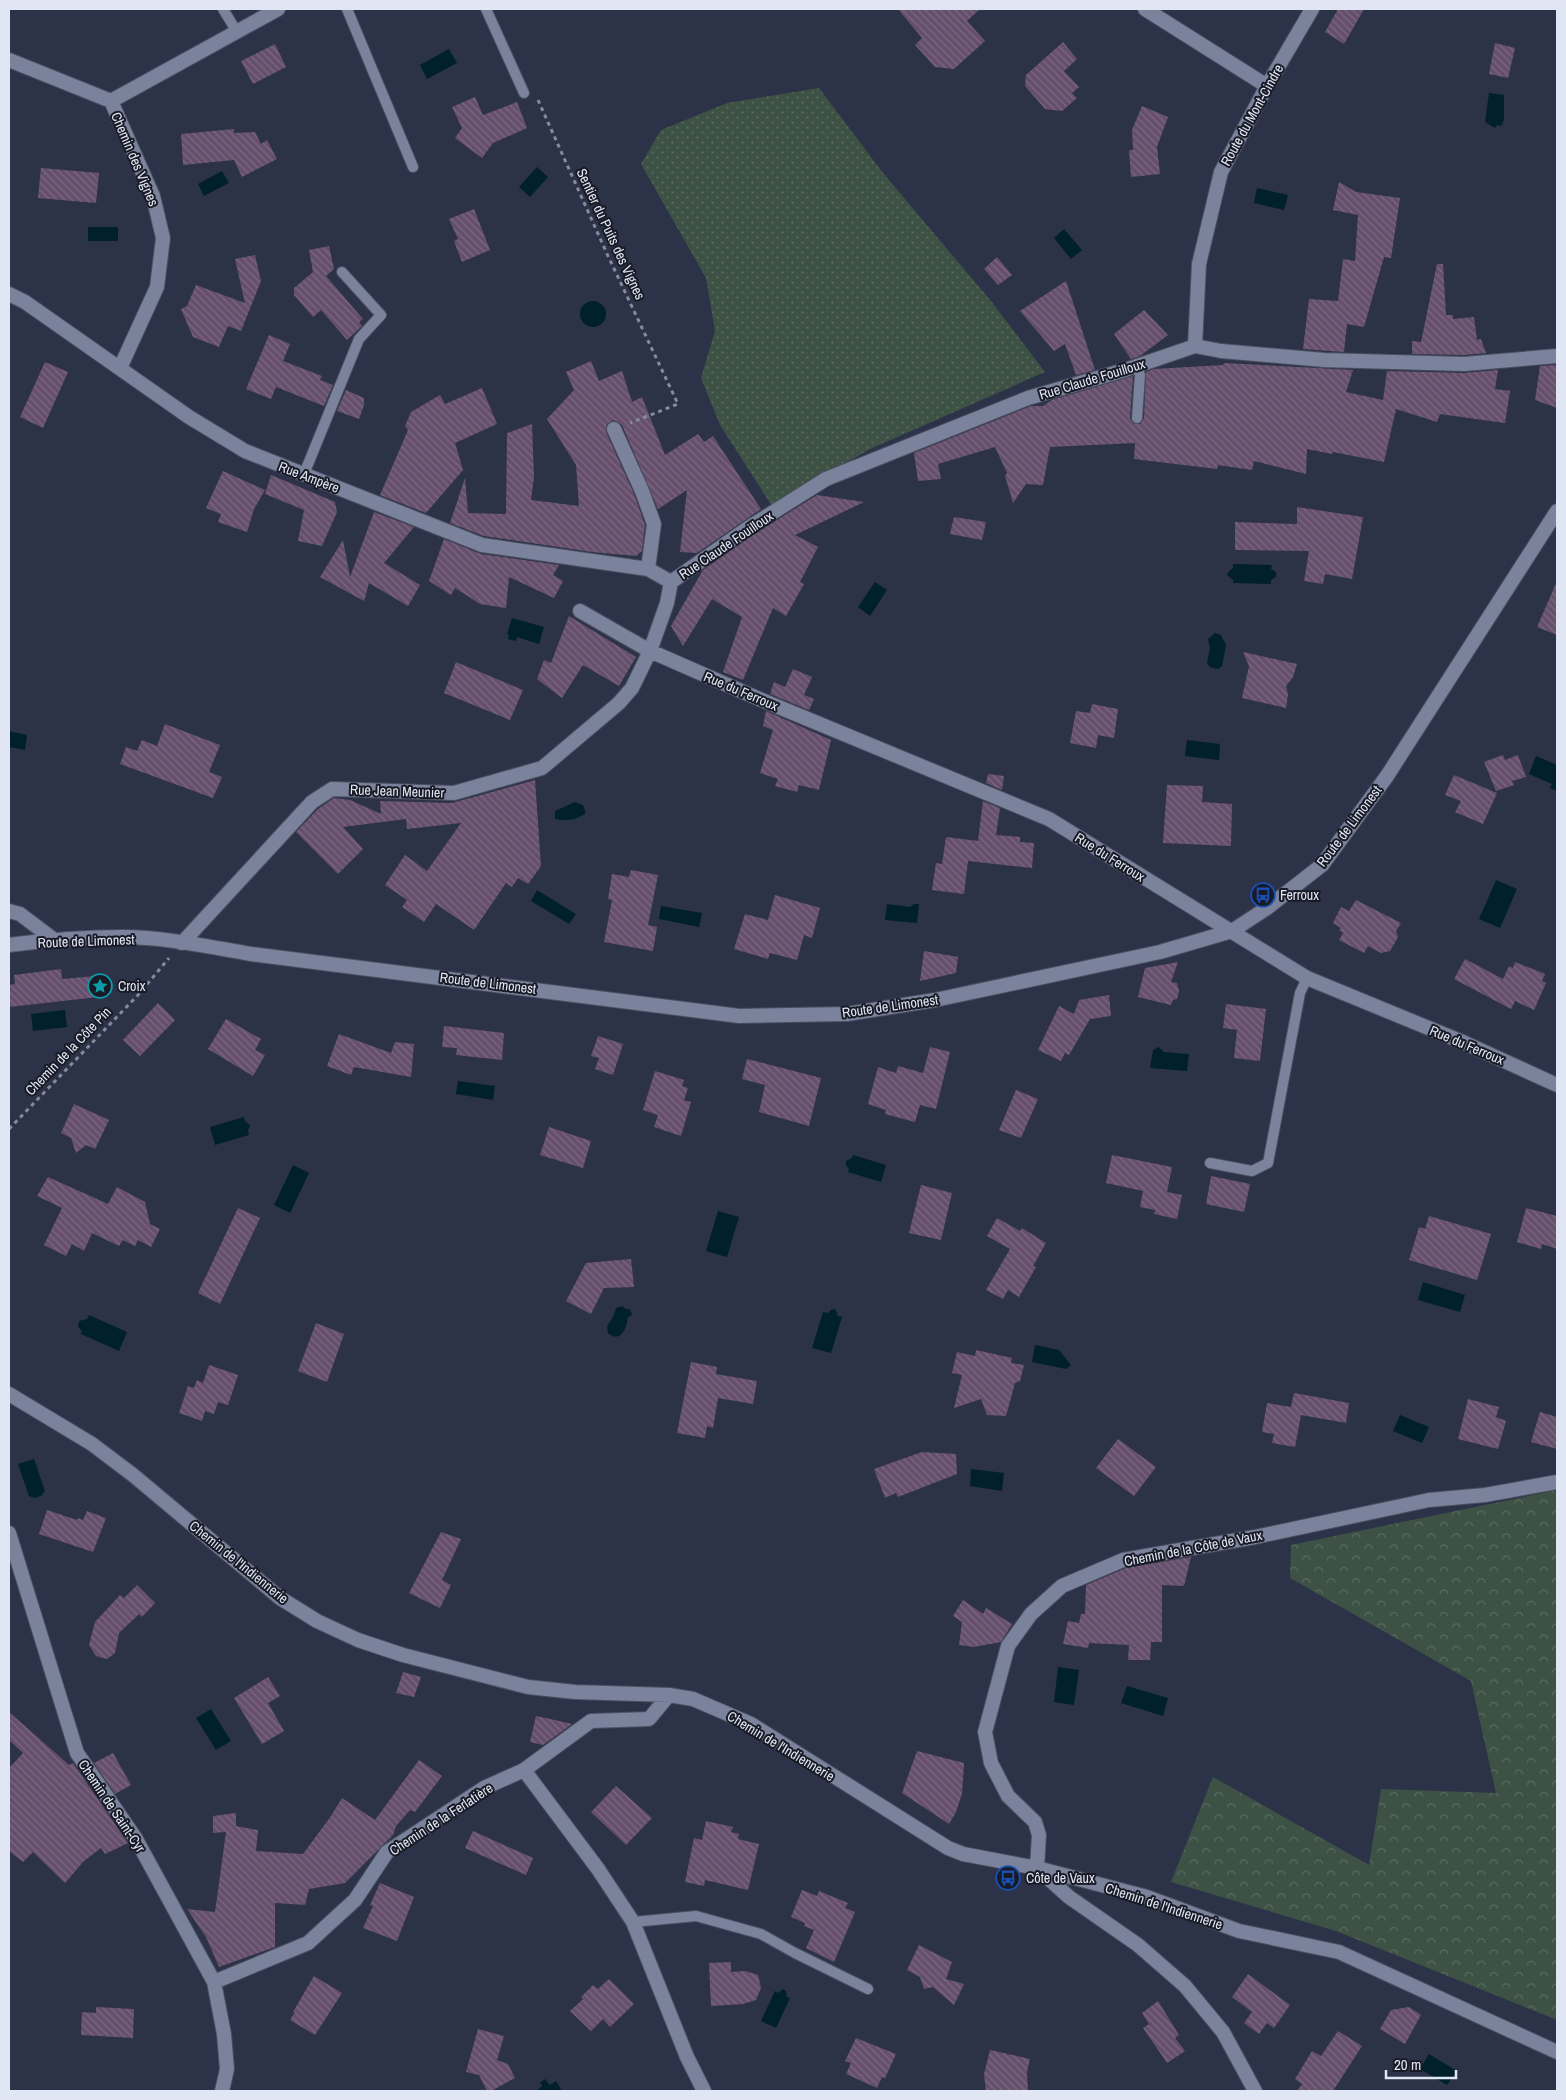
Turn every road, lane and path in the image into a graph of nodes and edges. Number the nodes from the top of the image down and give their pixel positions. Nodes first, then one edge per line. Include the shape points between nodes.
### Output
1 (223, 9) edge
2 (278, 9) edge
3 (347, 9) edge
4 (486, 9) edge
5 (1145, 9) edge
6 (1312, 9) edge
7 (236, 32) junction
8 (9, 60) edge
9 (1267, 86) junction
10 (524, 93) dead end
11 (536, 95) dead end
12 (111, 101) junction
13 (413, 167) dead end
14 (342, 272) dead end
15 (9, 294) edge
16 (1195, 346) junction
17 (1557, 356) edge
18 (1137, 366) junction
19 (120, 368) junction
20 (1136, 418) dead end
21 (614, 429) joint
22 (304, 474) junction
23 (1557, 512) edge
24 (648, 569) junction
25 (671, 582) junction
26 (580, 611) dead end
27 (650, 651) junction
28 (9, 911) edge
29 (1232, 932) junction
30 (53, 940) junction
31 (182, 943) junction
32 (9, 945) edge
33 (1307, 978) junction
34 (1557, 1085) edge
35 (9, 1129) edge
36 (1210, 1163) dead end
37 (9, 1394) edge
38 (1557, 1482) edge
39 (9, 1534) edge
40 (669, 1695) junction
41 (524, 1770) junction
42 (1037, 1868) junction
43 (634, 1922) junction
44 (214, 1982) junction
45 (868, 1989) dead end
46 (1557, 2052) edge
47 (222, 2091) edge
48 (704, 2091) edge
49 (1255, 2091) edge

1 - 7 lane
2 - 7 street, Chemin des Vignes
3 - 13 lane
4 - 10 lane
5 - 9 street
6 - 9 street, Route du Mont-Cindre
7 - 12 street, Chemin des Vignes
8 - 12 street
9 - 16 street, Route du Mont-Cindre via 1221,172 1199,264
11 - 21 path, Sentier du Puits des Vignes via 678,404
12 - 19 street, Chemin des Vignes via 153,196 163,238 158,287
14 - 22 lane via 381,315 359,339
15 - 19 street, Rue Ampère
16 - 17 street via 1324,360 1464,364
16 - 18 street, Rue Claude Fouilloux
18 - 20 lane via 1140,375
18 - 25 street, Rue Claude Fouilloux via 1028,398 826,479
19 - 22 street, Rue Ampère via 189,417 245,451
21 - 24 street via 654,524
22 - 24 street, Rue Ampère via 482,545
23 - 29 street, Route de Limonest via 1387,776 1322,865
24 - 25 street
25 - 27 street, Rue Jean Meunier via 668,603
26 - 27 street, Rue du Ferroux
27 - 29 street, Rue du Ferroux via 1049,819
27 - 31 street, Rue Jean Meunier via 632,688 619,703 542,768 454,793 332,788 312,802
28 - 30 street via 20,914
29 - 31 street, Route de Limonest via 1160,952 935,1000 848,1014 739,1016
29 - 33 street, Rue du Ferroux
30 - 31 street, Route de Limonest via 124,937
30 - 32 street, Route de Limonest
31 - 35 path, Chemin de la Côte Pin via 139,994
33 - 34 street, Rue du Ferroux
33 - 36 lane via 1300,993 1268,1163 1252,1171
37 - 40 street, Chemin de l'Indiennerie via 92,1444 280,1598 317,1621 358,1640 402,1655 528,1687
38 - 42 street, Chemin de la Côte de Vaux via 1485,1495 1429,1500 1255,1537 1123,1560 1062,1586 1031,1614 1008,1646 985,1732 991,1763 1008,1796 1035,1822 1039,1835
39 - 44 street, Chemin de Saint-Cyr via 77,1753 136,1839
40 - 41 street, Chemin de la Ferlatière via 648,1719 591,1721
40 - 42 street, Chemin de l'Indiennerie via 693,1699 750,1724 948,1848 962,1854
41 - 43 street
41 - 44 street, Chemin de la Ferlatière via 484,1788 387,1852 355,1900 308,1943
42 - 46 street, Chemin de l'Indiennerie via 1147,1898 1239,1931 1339,1952
42 - 49 street via 1069,1898 1138,1945 1185,1986 1223,2032
43 - 45 lane via 696,1916 761,1934
43 - 48 street
44 - 47 street via 227,2069

